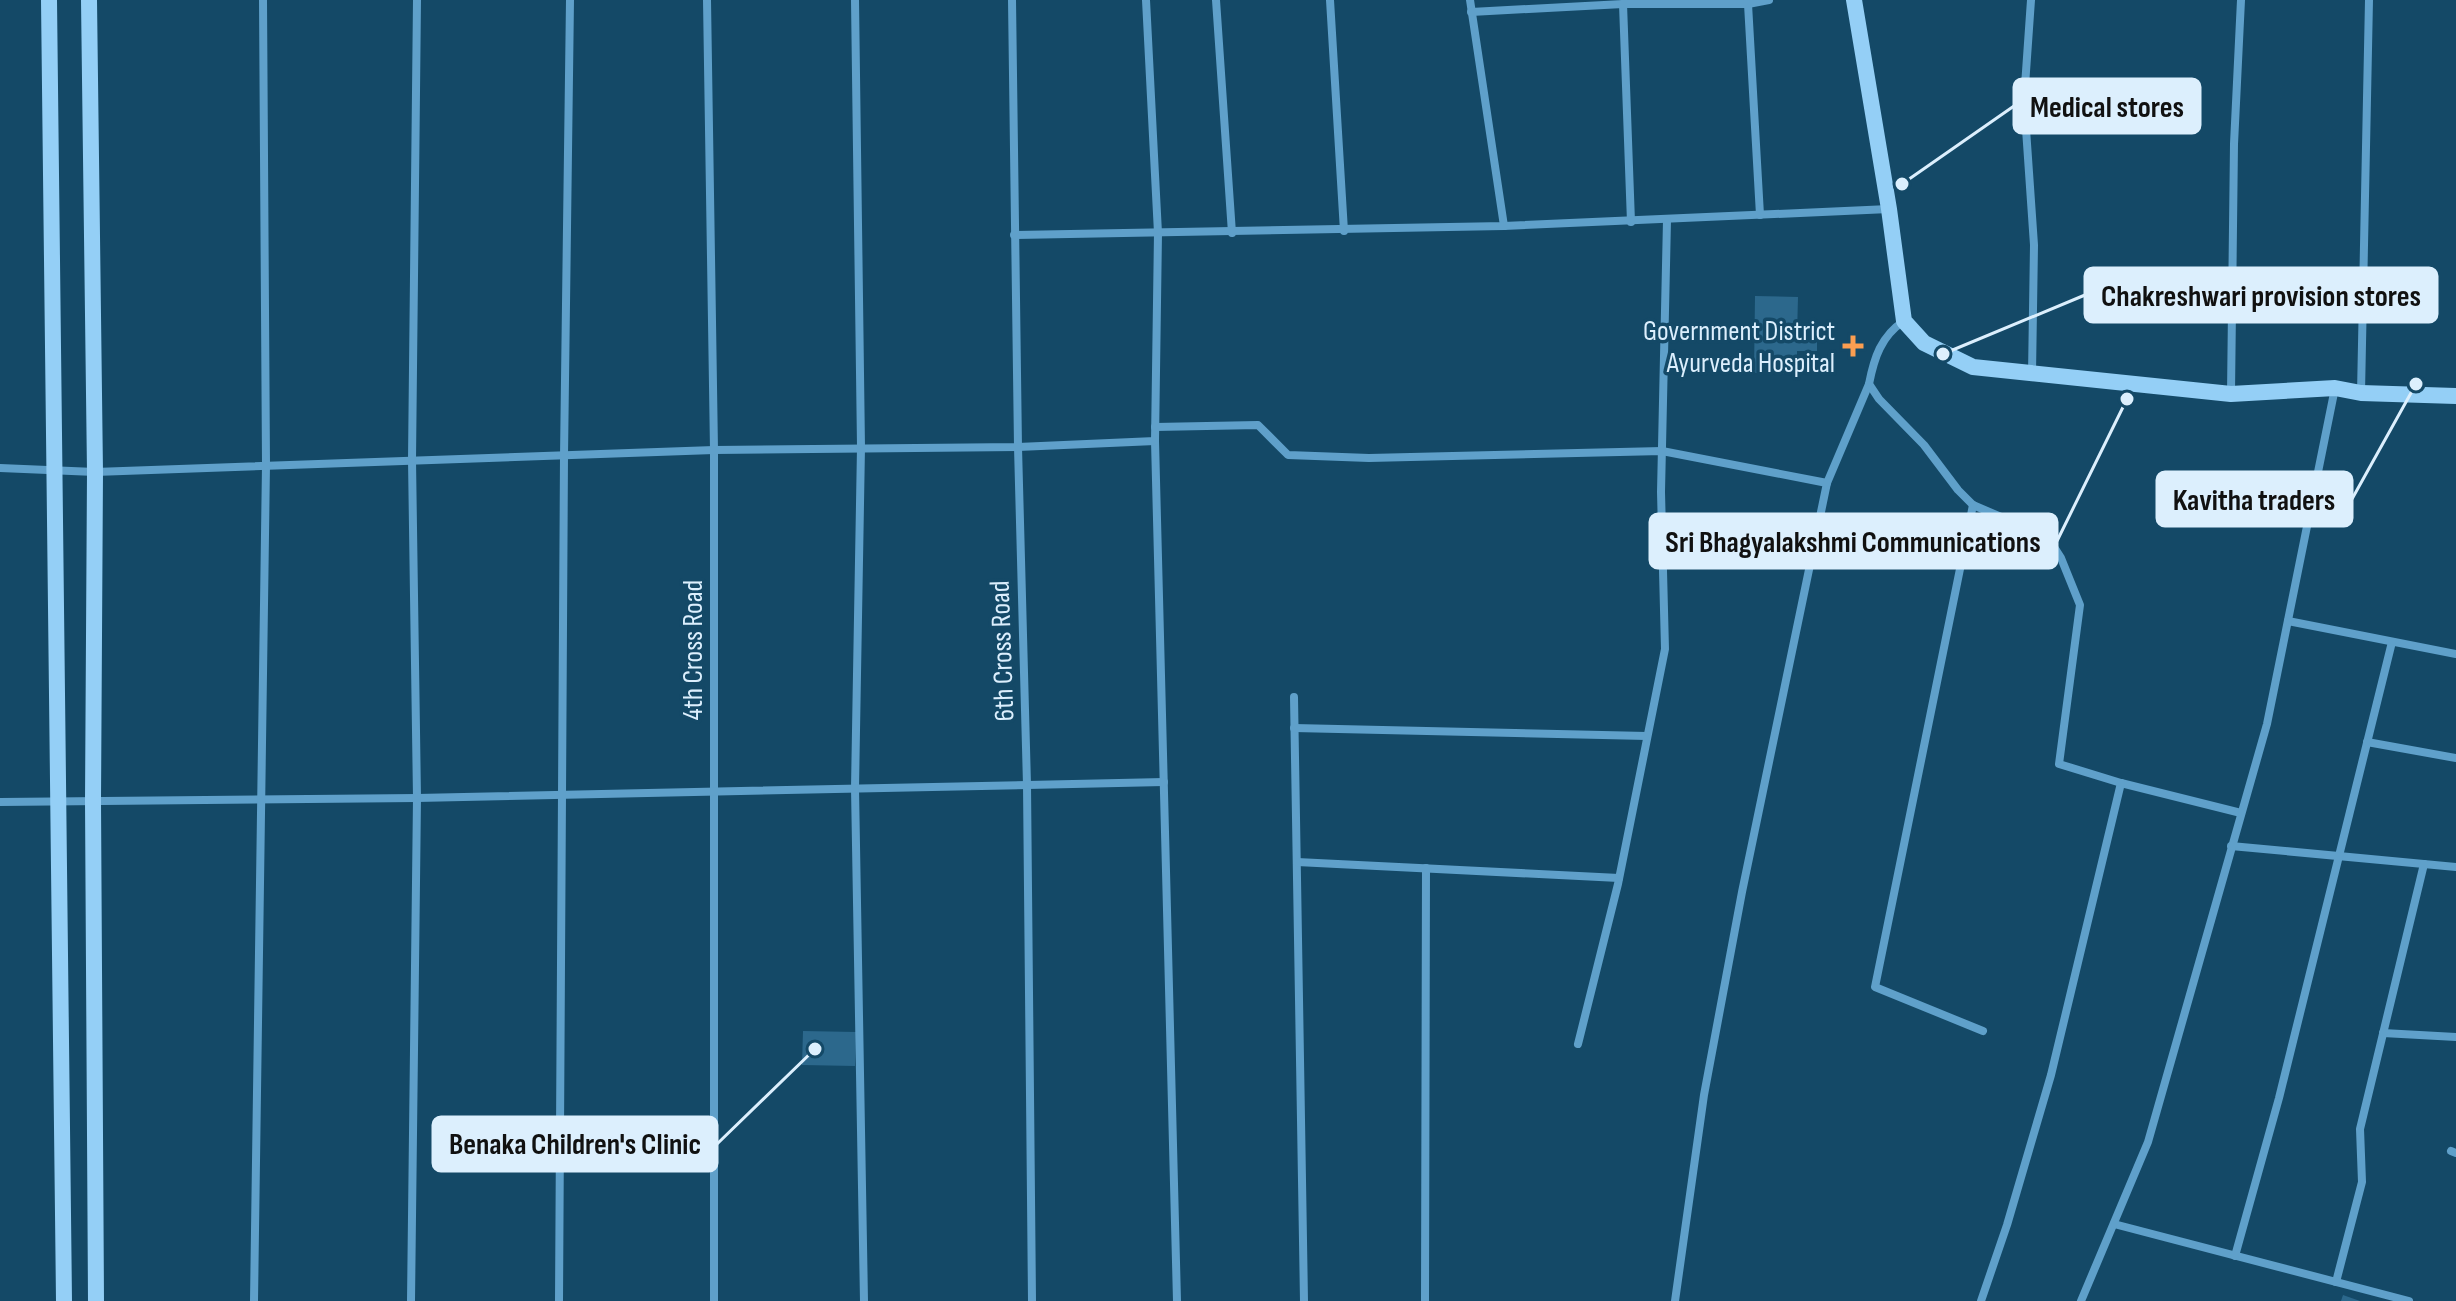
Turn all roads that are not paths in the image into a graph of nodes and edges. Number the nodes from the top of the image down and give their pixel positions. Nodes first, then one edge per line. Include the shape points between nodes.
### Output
1 (49, 0) edge
2 (89, 0) edge
3 (263, 0) edge
4 (417, 0) edge
5 (570, 0) edge
6 (707, 0) edge
7 (855, 0) edge
8 (1012, 0) edge
9 (1146, 0) edge
10 (1216, 0) edge
11 (1330, 0) edge
12 (1470, 0) edge
13 (1769, 0) edge
14 (1854, 0) edge
15 (2031, 0) edge
16 (2241, 0) edge
17 (2369, 0) edge
18 (1623, 4) junction
19 (1748, 4) junction
20 (1471, 12) junction
21 (1889, 209) junction
22 (1760, 215) junction
23 (1667, 220) junction
24 (1631, 222) junction
25 (1504, 226) junction
26 (1344, 231) junction
27 (1158, 233) junction
28 (1232, 233) junction
29 (1014, 235) junction
30 (1904, 321) junction
31 (2032, 374) junction
32 (1869, 384) junction
33 (2335, 388) junction
34 (2361, 393) junction
35 (2231, 394) junction
36 (2456, 396) edge
37 (1155, 427) junction
38 (1155, 441) junction
39 (861, 447) junction
40 (1018, 447) junction
41 (714, 450) junction
42 (1662, 451) junction
43 (564, 456) junction
44 (412, 460) junction
45 (266, 465) junction
46 (0, 468) edge
47 (55, 470) junction
48 (95, 472) junction
49 (1827, 483) junction
50 (1973, 505) junction
51 (2288, 621) junction
52 (2392, 642) junction
53 (2456, 654) edge
54 (1294, 697) dead end
55 (1294, 728) junction
56 (1647, 736) junction
57 (2367, 742) junction
58 (2456, 758) edge
59 (1164, 782) junction
60 (2121, 783) junction
61 (1027, 785) junction
62 (855, 788) junction
63 (713, 791) junction
64 (563, 793) junction
65 (417, 798) junction
66 (260, 799) junction
67 (93, 801) junction
68 (0, 802) edge
69 (56, 802) junction
70 (2241, 813) junction
71 (2231, 846) junction
72 (2338, 856) junction
73 (1297, 862) junction
74 (2424, 864) junction
75 (2456, 867) edge
76 (1426, 868) junction
77 (1619, 878) junction
78 (1983, 1031) dead end
79 (2383, 1033) junction
80 (2456, 1037) edge
81 (1578, 1044) dead end
82 (2114, 1224) junction
83 (2235, 1256) junction
84 (2336, 1282) junction
85 (64, 1301) edge
86 (96, 1301) edge
87 (254, 1301) edge
88 (411, 1301) edge
89 (559, 1301) edge
90 (714, 1301) edge
91 (864, 1301) edge
92 (1032, 1301) edge
93 (1177, 1301) edge
94 (1304, 1301) edge
95 (1425, 1301) edge
96 (1675, 1301) edge
97 (1981, 1301) edge
98 (2081, 1301) edge
99 (2409, 1301) edge

1 - 47 street
2 - 48 street
3 - 45 street
4 - 44 street
5 - 43 street
6 - 41 street, 4th Cross Road
7 - 39 street
8 - 29 street, 6th Cross Road
9 - 27 street
10 - 28 street
11 - 26 street
12 - 20 street
13 - 19 street
14 - 21 street
15 - 31 street via 2024,100 2034,245
16 - 35 street
17 - 34 street
18 - 19 street
18 - 20 street
18 - 24 street
19 - 22 street
20 - 25 street
21 - 22 street
21 - 30 street
22 - 23 street
23 - 24 street
23 - 42 street
24 - 25 street
25 - 26 street
26 - 28 street
27 - 28 street
27 - 29 street
27 - 37 street
29 - 40 street, 6th Cross Road
30 - 31 street via 1924,343 1973,367
30 - 32 street via 1874,357
31 - 35 street
32 - 49 street
32 - 50 street
33 - 34 street
33 - 35 street
33 - 51 street
34 - 36 street
37 - 38 street
37 - 42 street via 1258,425 1288,455
38 - 40 street
38 - 59 street
39 - 40 street
39 - 41 street
39 - 62 street
40 - 61 street, 6th Cross Road
41 - 43 street
41 - 63 street, 4th Cross Road
42 - 49 street
42 - 56 street via 1665,649
43 - 44 street
43 - 64 street
44 - 45 street
44 - 65 street
45 - 48 street
45 - 66 street
46 - 47 street
47 - 48 street
47 - 69 street
48 - 67 street
49 - 96 street via 1713,1048
50 - 60 street via 2027,528 2052,544 2061,558 2080,605 2059,764
50 - 78 street via 1875,987
51 - 52 street
51 - 70 street via 2267,724
52 - 53 street
52 - 57 street
54 - 55 street
55 - 56 street
55 - 73 street
56 - 77 street
57 - 58 street
57 - 72 street
59 - 61 street
59 - 93 street
60 - 70 street
60 - 97 street via 2051,1075
61 - 62 street
61 - 92 street, 6th Cross Road
62 - 63 street
62 - 91 street
63 - 64 street
63 - 90 street, 4th Cross Road
64 - 65 street
64 - 89 street
65 - 66 street
65 - 88 street
66 - 67 street
66 - 87 street
67 - 69 street
67 - 86 street
68 - 69 street
69 - 85 street
70 - 71 street
71 - 72 street
71 - 82 street via 2148,1142
72 - 74 street
72 - 83 street
73 - 76 street
73 - 94 street
74 - 75 street
74 - 79 street
76 - 77 street
76 - 95 street
77 - 81 street
79 - 80 street
79 - 84 street via 2360,1129 2362,1182
82 - 83 street
82 - 98 street
83 - 84 street
84 - 99 street

